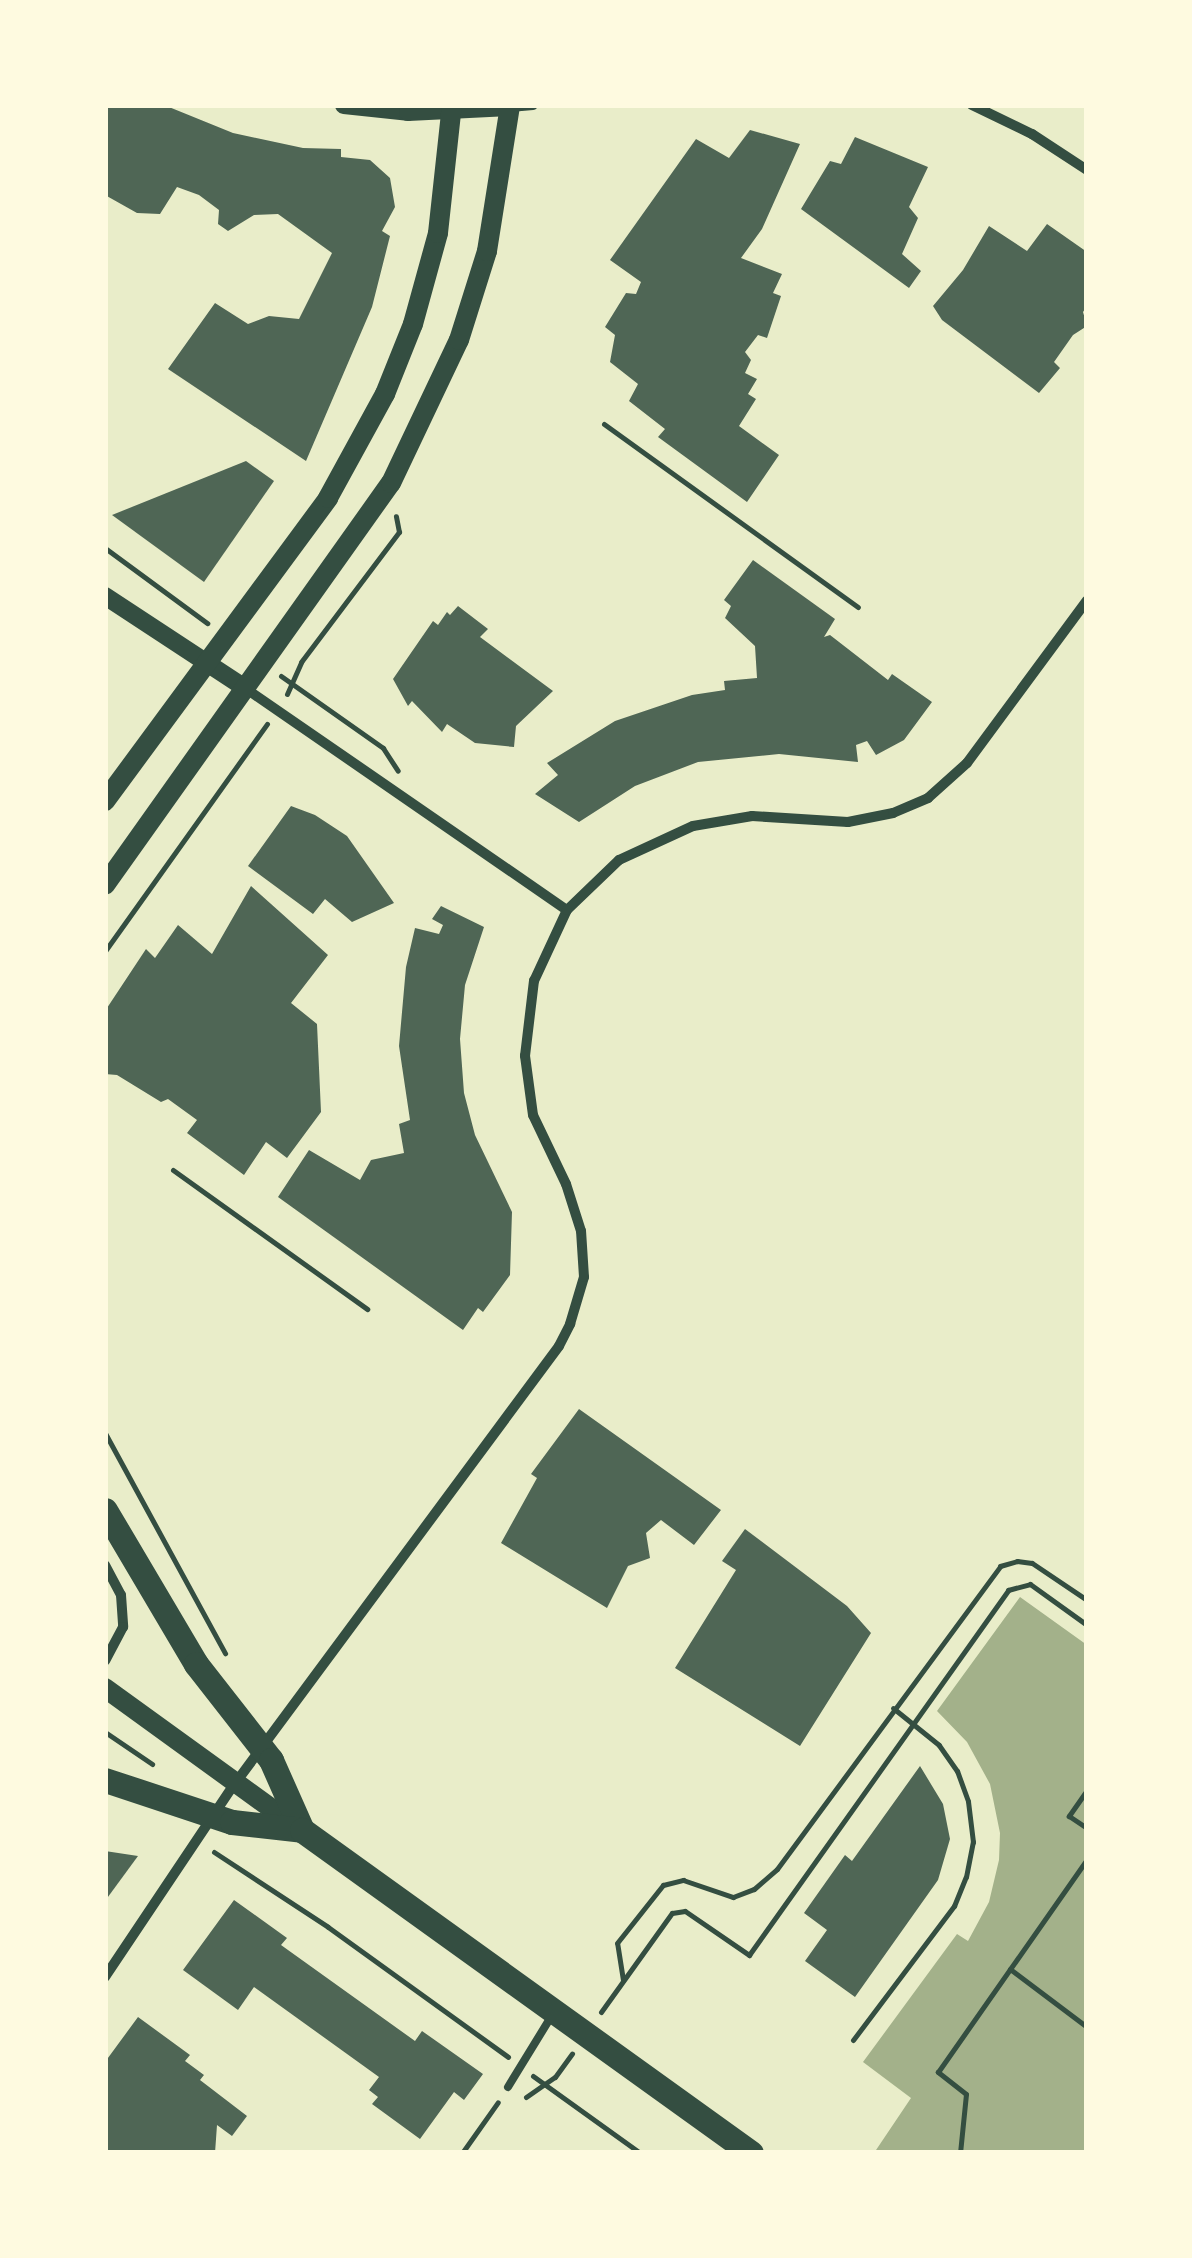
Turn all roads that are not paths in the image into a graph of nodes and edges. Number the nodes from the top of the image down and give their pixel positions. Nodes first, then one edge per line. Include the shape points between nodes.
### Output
1 (344, 105) edge
2 (533, 105) edge
3 (972, 105) edge
4 (510, 106) edge
5 (452, 108) edge
6 (1087, 170) edge
7 (105, 596) edge
8 (1087, 600) edge
9 (208, 666) junction
10 (245, 688) junction
11 (105, 801) edge
12 (105, 885) edge
13 (567, 910) junction
14 (105, 1510) edge
15 (105, 1565) edge
16 (105, 1661) edge
17 (105, 1688) edge
18 (105, 1698) edge
19 (105, 1780) edge
20 (232, 1789) junction
21 (302, 1830) junction
22 (105, 1978) edge
23 (549, 2020) joint
24 (508, 2087) road end
25 (751, 2153) edge

1 - 5 street via 408,112
2 - 4 street
3 - 6 street
4 - 5 street
4 - 10 main road via 488,250 458,340 391,484
5 - 9 main road via 438,233 385,394 328,498
7 - 9 street
8 - 13 street via 968,763 928,798 848,822 752,816 693,826 619,860
9 - 10 street
9 - 11 main road
10 - 12 main road
10 - 13 street
13 - 20 street via 534,980 526,1075 539,1131 581,1231 580,1300 559,1346
14 - 21 highway via 196,1664 270,1760
15 - 16 street via 121,1594 123,1627
17 - 21 main road
18 - 20 street
19 - 21 highway via 232,1822
20 - 22 street
20 - 23 street
21 - 25 highway
23 - 24 lane

